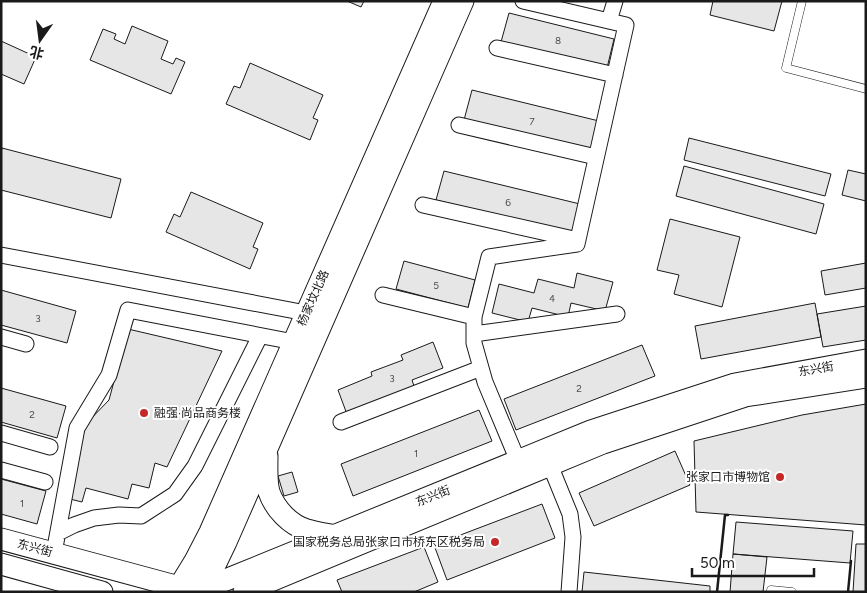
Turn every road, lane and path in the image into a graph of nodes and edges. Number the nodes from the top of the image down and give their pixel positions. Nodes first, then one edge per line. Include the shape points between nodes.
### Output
1 (444, 1) edge
2 (463, 1) edge
3 (523, 1) edge
4 (615, 1) edge
5 (802, 1) edge
6 (609, 21) junction
7 (497, 48) dead end
8 (615, 75) junction
9 (866, 88) edge
10 (459, 125) dead end
11 (596, 158) junction
12 (423, 205) dead end
13 (578, 240) junction
14 (1, 255) edge
15 (383, 295) dead end
16 (306, 313) junction
17 (616, 314) dead end
18 (474, 317) junction
19 (474, 334) junction
20 (260, 336) junction
21 (1, 337) edge
22 (294, 342) junction
23 (26, 344) dead end
24 (866, 360) edge
25 (482, 368) junction
26 (866, 377) edge
27 (341, 422) dead end
28 (1, 433) edge
29 (50, 447) dead end
30 (268, 447) junction
31 (547, 458) junction
32 (518, 461) junction
33 (1, 470) edge
34 (45, 482) dead end
35 (335, 536) junction
36 (1, 539) edge
37 (56, 543) junction
38 (1, 564) edge
39 (178, 589) edge
40 (203, 589) edge
41 (771, 590) dead end
42 (94, 591) edge
43 (244, 592) edge
44 (569, 592) edge
45 (792, 592) edge

1 - 16 main road, 杨家坟北路
2 - 30 main road, 杨家坟北路
3 - 6 street
4 - 6 street
5 - 9 lane via 786,68
6 - 8 street via 626,25
7 - 8 street
8 - 11 street
10 - 11 street
11 - 13 street
12 - 13 street
13 - 18 street via 577,244 489,258
14 - 16 street
15 - 18 street
16 - 22 main road, 杨家坟北路
17 - 19 street
18 - 19 street
19 - 25 street
20 - 22 street
20 - 37 street via 195,466 175,494 141,516 94,518 74,525
20 - 37 street via 128,310 109,374 77,428
21 - 23 street
22 - 39 main road, 杨家坟北路 via 210,532
24 - 31 main road, 东兴街 via 735,384 591,431
25 - 27 street
25 - 32 street
26 - 31 main road, 东兴街 via 744,396 603,443
28 - 29 street
30 - 35 main road via 266,473 269,491 277,507 288,520 306,530
30 - 40 main road, 杨家坟北路
31 - 32 main road, 东兴街
31 - 43 main road, 东兴街
31 - 44 street via 570,514 573,537
32 - 35 main road, 东兴街
33 - 34 street
35 - 40 main road, 东兴街
36 - 37 main road, 东兴街
37 - 39 main road, 东兴街
38 - 42 main road, 东兴街
39 - 40 main road, 东兴街
41 - 45 lane

